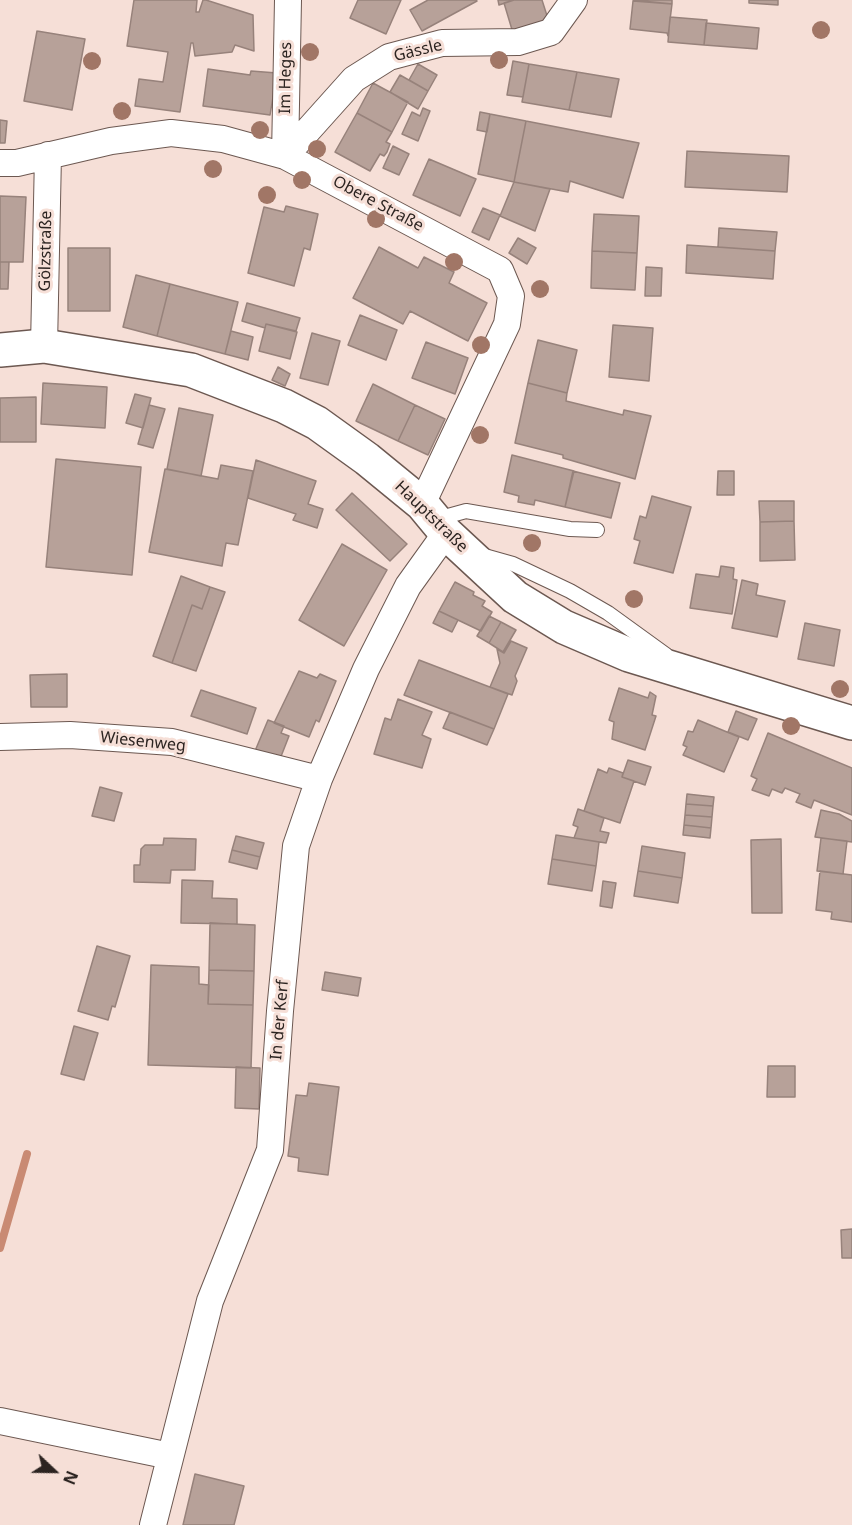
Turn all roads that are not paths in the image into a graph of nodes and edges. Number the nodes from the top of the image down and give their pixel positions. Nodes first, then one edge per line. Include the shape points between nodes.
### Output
1 (288, 0) edge
2 (574, 0) edge
3 (48, 155) junction
4 (285, 156) junction
5 (0, 163) edge
6 (44, 346) junction
7 (0, 350) edge
8 (443, 527) junction
9 (597, 530) dead end
10 (852, 723) edge
11 (0, 737) edge
12 (319, 779) junction
13 (0, 1421) edge
14 (170, 1456) junction
15 (153, 1525) edge

1 - 4 street, Im Heges
2 - 4 street, Gässle via 551,32 518,42 442,43 389,57 354,79
3 - 4 street, Obere Straße via 171,133 223,139
3 - 5 street, Obere Straße
3 - 6 street, Gölzstraße
4 - 8 street, Obere Straße via 500,270 511,296 507,324
6 - 7 street, Hauptstraße
6 - 8 street, Hauptstraße via 191,370 284,406 317,423
8 - 9 lane via 466,511
8 - 10 street, Hauptstraße via 515,597 564,627 629,656
8 - 12 street, In der Kerf via 366,669
11 - 12 street, Wiesenweg via 70,735 172,742
12 - 14 street, In der Kerf via 296,846 270,1150 210,1301
13 - 14 street
14 - 15 street, In der Kerf

